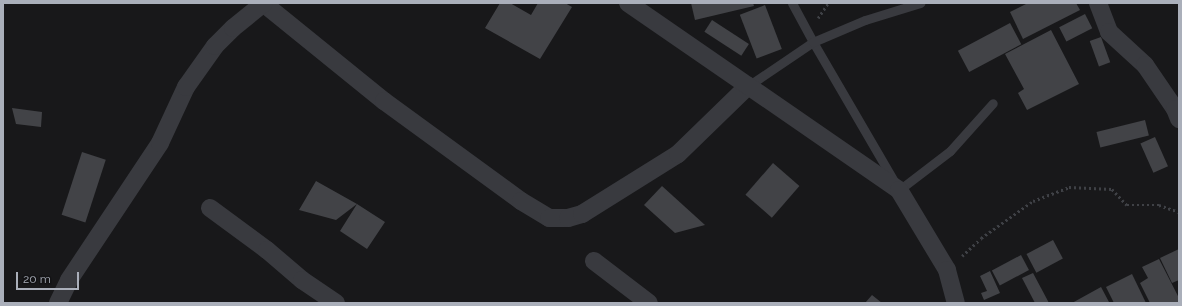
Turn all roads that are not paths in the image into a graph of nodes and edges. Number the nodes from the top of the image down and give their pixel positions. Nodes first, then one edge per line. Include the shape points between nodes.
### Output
1 (263, 3) edge
2 (628, 3) edge
3 (792, 3) edge
4 (920, 3) edge
5 (1098, 3) edge
6 (813, 42) junction
7 (748, 86) junction
8 (993, 103) dead end
9 (1179, 119) edge
10 (898, 190) junction
11 (210, 208) dead end
12 (594, 261) dead end
13 (58, 303) edge
14 (336, 303) edge
15 (649, 303) edge
16 (956, 303) edge

1 - 7 street via 384,101 521,201 549,218 568,218 582,214 678,154
1 - 13 street via 215,46 186,87 160,143 69,280
2 - 7 street
3 - 6 lane
4 - 6 lane via 865,20
5 - 9 street via 1109,32 1145,65
6 - 7 lane
6 - 10 lane
7 - 10 street
8 - 10 lane via 950,151
10 - 16 street via 947,270
11 - 14 street via 267,250 302,280
12 - 15 street

